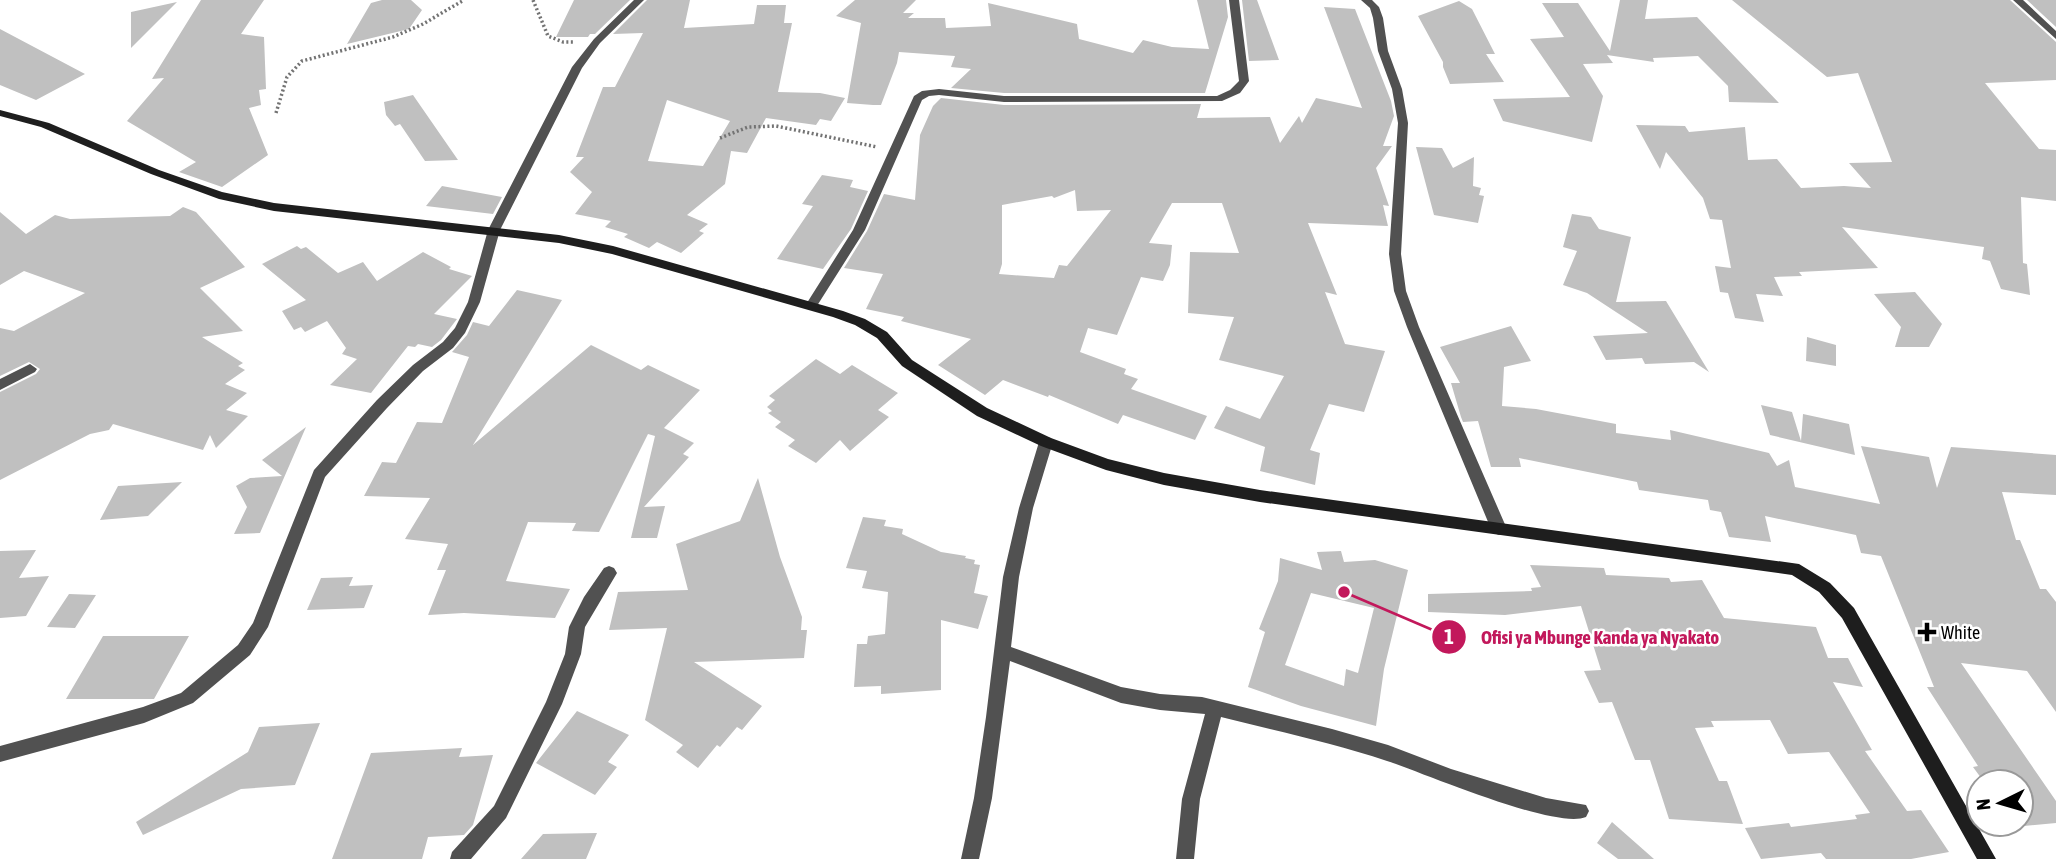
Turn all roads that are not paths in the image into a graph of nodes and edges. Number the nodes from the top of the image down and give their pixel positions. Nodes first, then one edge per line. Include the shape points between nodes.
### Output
1 (639, 0) edge
2 (1234, 0) edge
3 (1366, 0) edge
4 (2018, 0) edge
5 (2056, 36) edge
6 (0, 113) edge
7 (494, 230) junction
8 (811, 306) junction
9 (30, 369) dead end
10 (0, 385) edge
11 (1046, 443) junction
12 (1499, 530) junction
13 (610, 573) dead end
14 (1001, 651) junction
15 (1215, 708) junction
16 (0, 754) edge
17 (1580, 811) dead end
18 (459, 859) edge
19 (970, 859) edge
20 (1185, 859) edge
21 (1987, 859) edge

1 - 7 street via 577,66
2 - 8 street via 1244,81 1230,95 1218,99 1004,99 926,93 918,98 859,230
3 - 12 street via 1378,18 1382,51 1397,89 1403,122 1395,254 1400,291
4 - 5 street
6 - 7 street via 46,125 219,195 274,207
7 - 8 street via 613,250
7 - 16 street via 474,302 460,330 382,404 319,474 260,627 244,650 187,698 144,715
8 - 11 street via 860,322 882,335 907,362 953,396
9 - 10 street
11 - 12 street via 1164,479
11 - 14 street via 1011,577
12 - 21 street via 1794,569 1822,585 1849,613
13 - 18 street via 577,627 573,654 554,704 500,811
14 - 15 street via 1121,695
14 - 19 street via 993,731
15 - 17 street via 1388,752 1546,807
15 - 20 street via 1191,799

